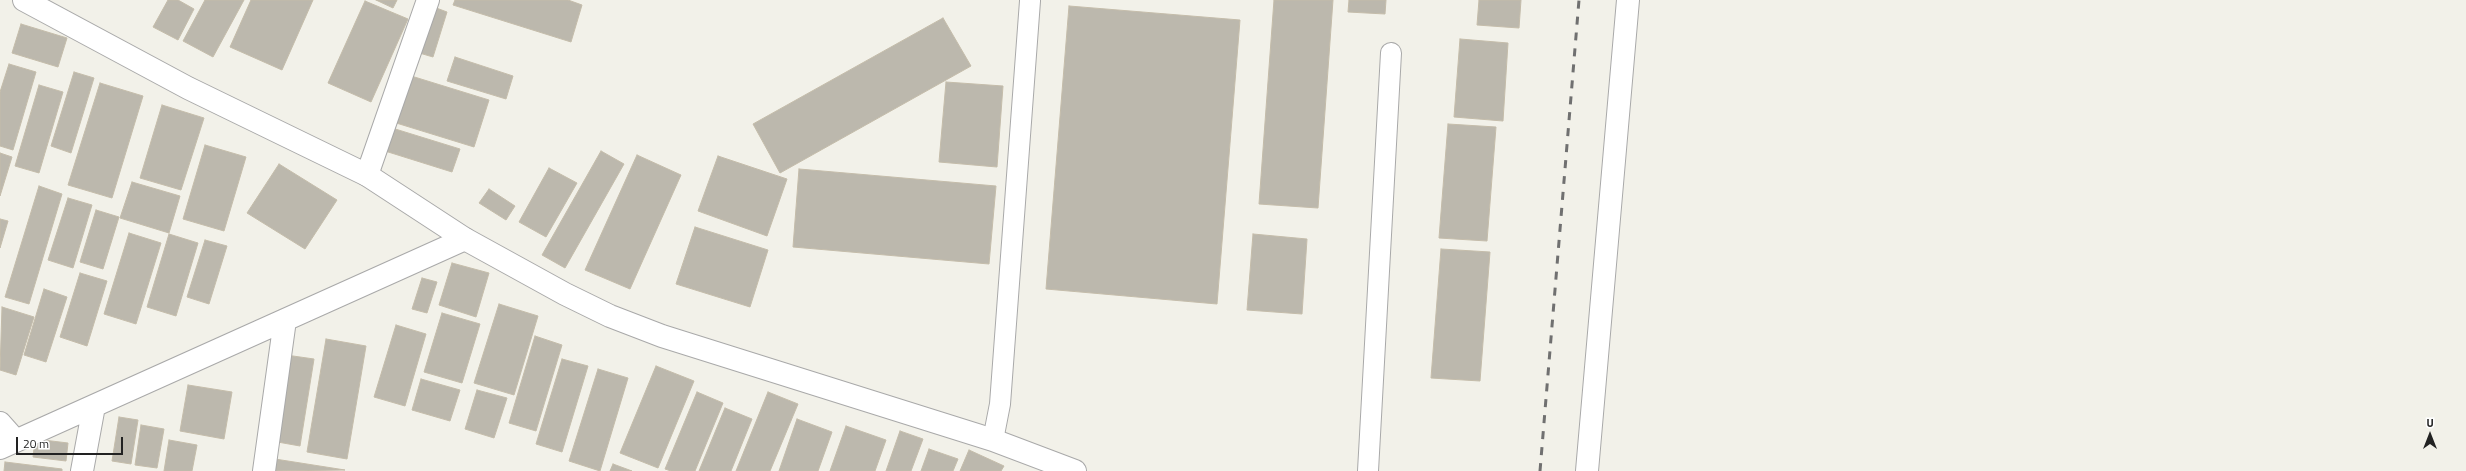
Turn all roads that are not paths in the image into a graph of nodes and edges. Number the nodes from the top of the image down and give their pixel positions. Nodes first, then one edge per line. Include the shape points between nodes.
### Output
1 (24, 0) edge
2 (428, 0) edge
3 (1628, 0) edge
4 (1030, 1) dead end
5 (1391, 53) dead end
6 (367, 175) junction
7 (466, 239) junction
8 (285, 320) junction
9 (94, 406) junction
10 (0, 424) edge
11 (993, 440) junction
12 (8, 445) edge
13 (82, 471) edge
14 (264, 471) edge
15 (1075, 471) edge
16 (1368, 471) edge
17 (1587, 471) edge

1 - 6 street via 188,88
2 - 6 street
3 - 17 street
4 - 11 lane via 1000,404
5 - 16 lane
6 - 7 street
7 - 8 street
7 - 11 street via 565,294 610,316 662,336
8 - 9 street
8 - 14 street
9 - 12 street
9 - 13 street
10 - 12 street
11 - 15 street

